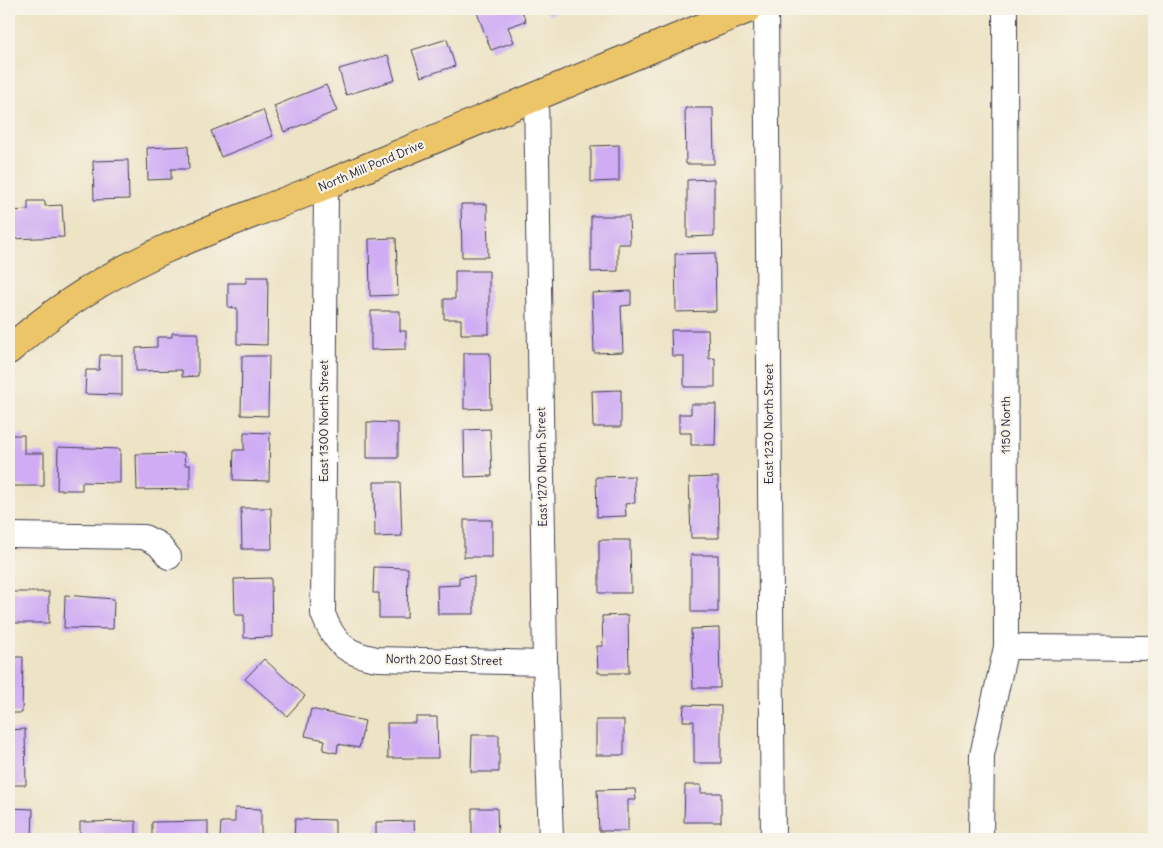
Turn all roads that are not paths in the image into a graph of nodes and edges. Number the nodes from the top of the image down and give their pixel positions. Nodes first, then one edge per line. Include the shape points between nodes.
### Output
1 (748, 9) edge
2 (766, 9) edge
3 (1005, 9) edge
4 (536, 95) junction
5 (326, 185) junction
6 (9, 350) edge
7 (9, 535) edge
8 (169, 556) dead end
9 (1006, 647) junction
10 (1154, 648) edge
11 (346, 649) joint
12 (545, 663) junction
13 (551, 839) edge
14 (772, 839) edge
15 (981, 839) edge

1 - 4 main road, North Mill Pond Drive
2 - 14 street, East 1230 North Street
3 - 9 street, 1150 North
4 - 5 main road, North Mill Pond Drive
4 - 12 street, East 1270 North Street
5 - 6 main road, North Mill Pond Drive via 163,250 107,280
5 - 11 street, East 1300 North Street via 323,614 331,634
7 - 8 street via 144,537 158,544
9 - 10 street
9 - 15 street, 1150 North via 982,755
11 - 12 street, North 200 East Street via 359,656 376,659
12 - 13 street, East 1270 North Street

